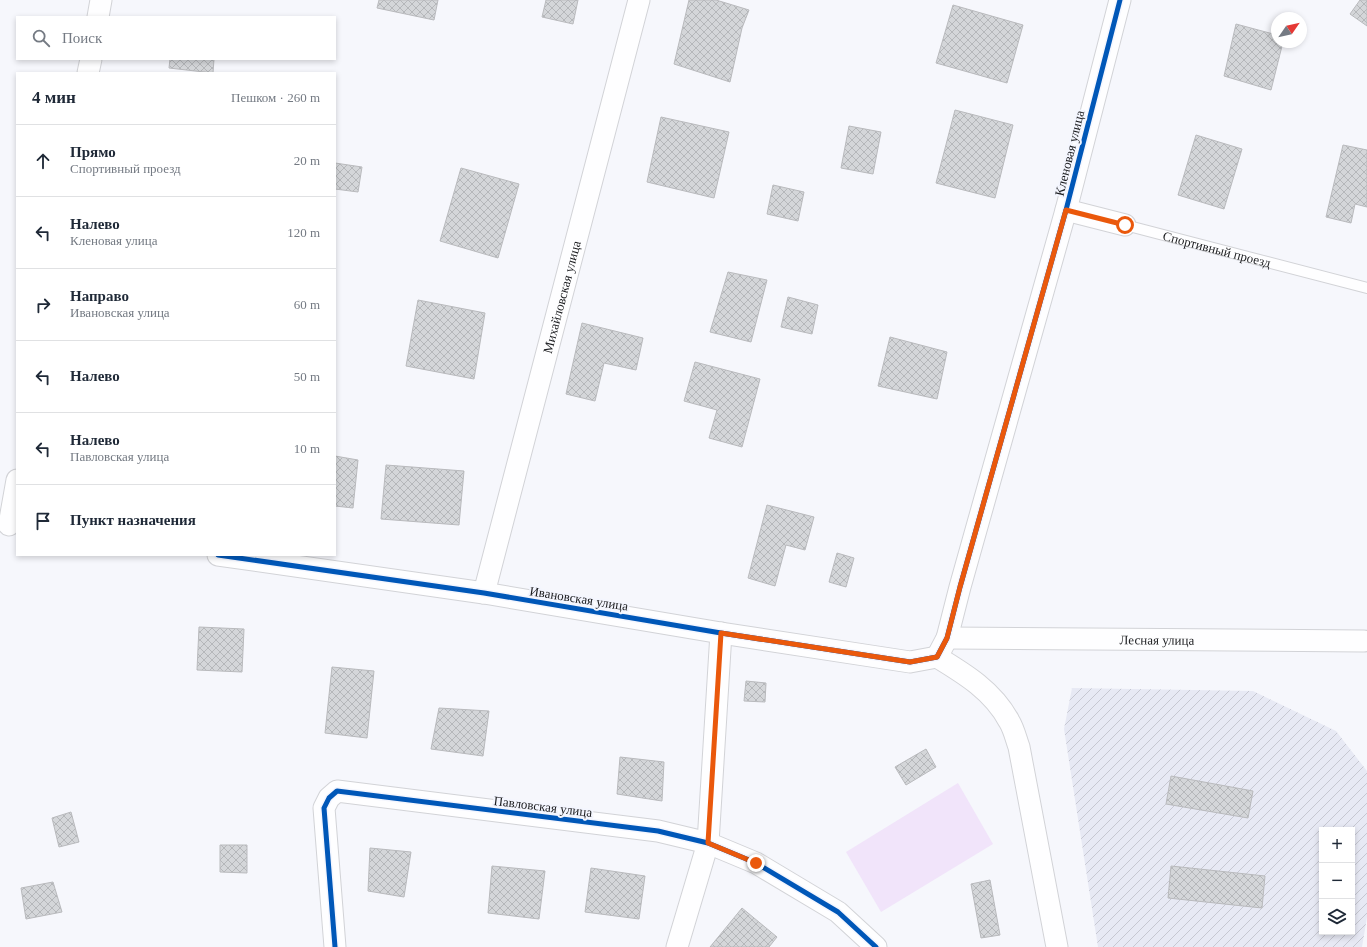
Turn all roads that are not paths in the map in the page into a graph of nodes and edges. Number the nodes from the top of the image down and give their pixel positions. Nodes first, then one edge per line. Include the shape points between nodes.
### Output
1 (101, 0) edge
2 (639, 0) edge
3 (1120, 0) edge
4 (98, 16) edge
5 (91, 60) edge
6 (88, 72) edge
7 (1066, 210) junction
8 (1125, 225) joint
9 (1367, 288) edge
10 (16, 486) edge
11 (9, 525) edge
12 (225, 556) edge
13 (484, 593) junction
14 (721, 633) junction
15 (947, 638) junction
16 (1366, 640) edge
17 (937, 657) junction
18 (708, 843) junction
19 (335, 947) edge
20 (676, 947) edge
21 (876, 947) edge
22 (1057, 947) edge

1 - 4 street
2 - 13 street, Михайловская улица
3 - 7 street, Кленовая улица
5 - 6 street
7 - 8 street, Спортивный проезд
7 - 15 street, Кленовая улица
8 - 9 lane, Спортивный проезд
10 - 11 street
12 - 13 street, Ивановская улица
13 - 14 street, Ивановская улица
14 - 17 street, Ивановская улица via 910,662
14 - 18 street
15 - 16 street, Лесная улица
15 - 17 street, Кленовая улица
17 - 22 street via 970,677 994,699 1009,721 1019,747
18 - 19 street, Павловская улица via 658,832 337,791 329,798 324,808
18 - 20 street
18 - 21 street, Павловская улица via 756,863 838,912

